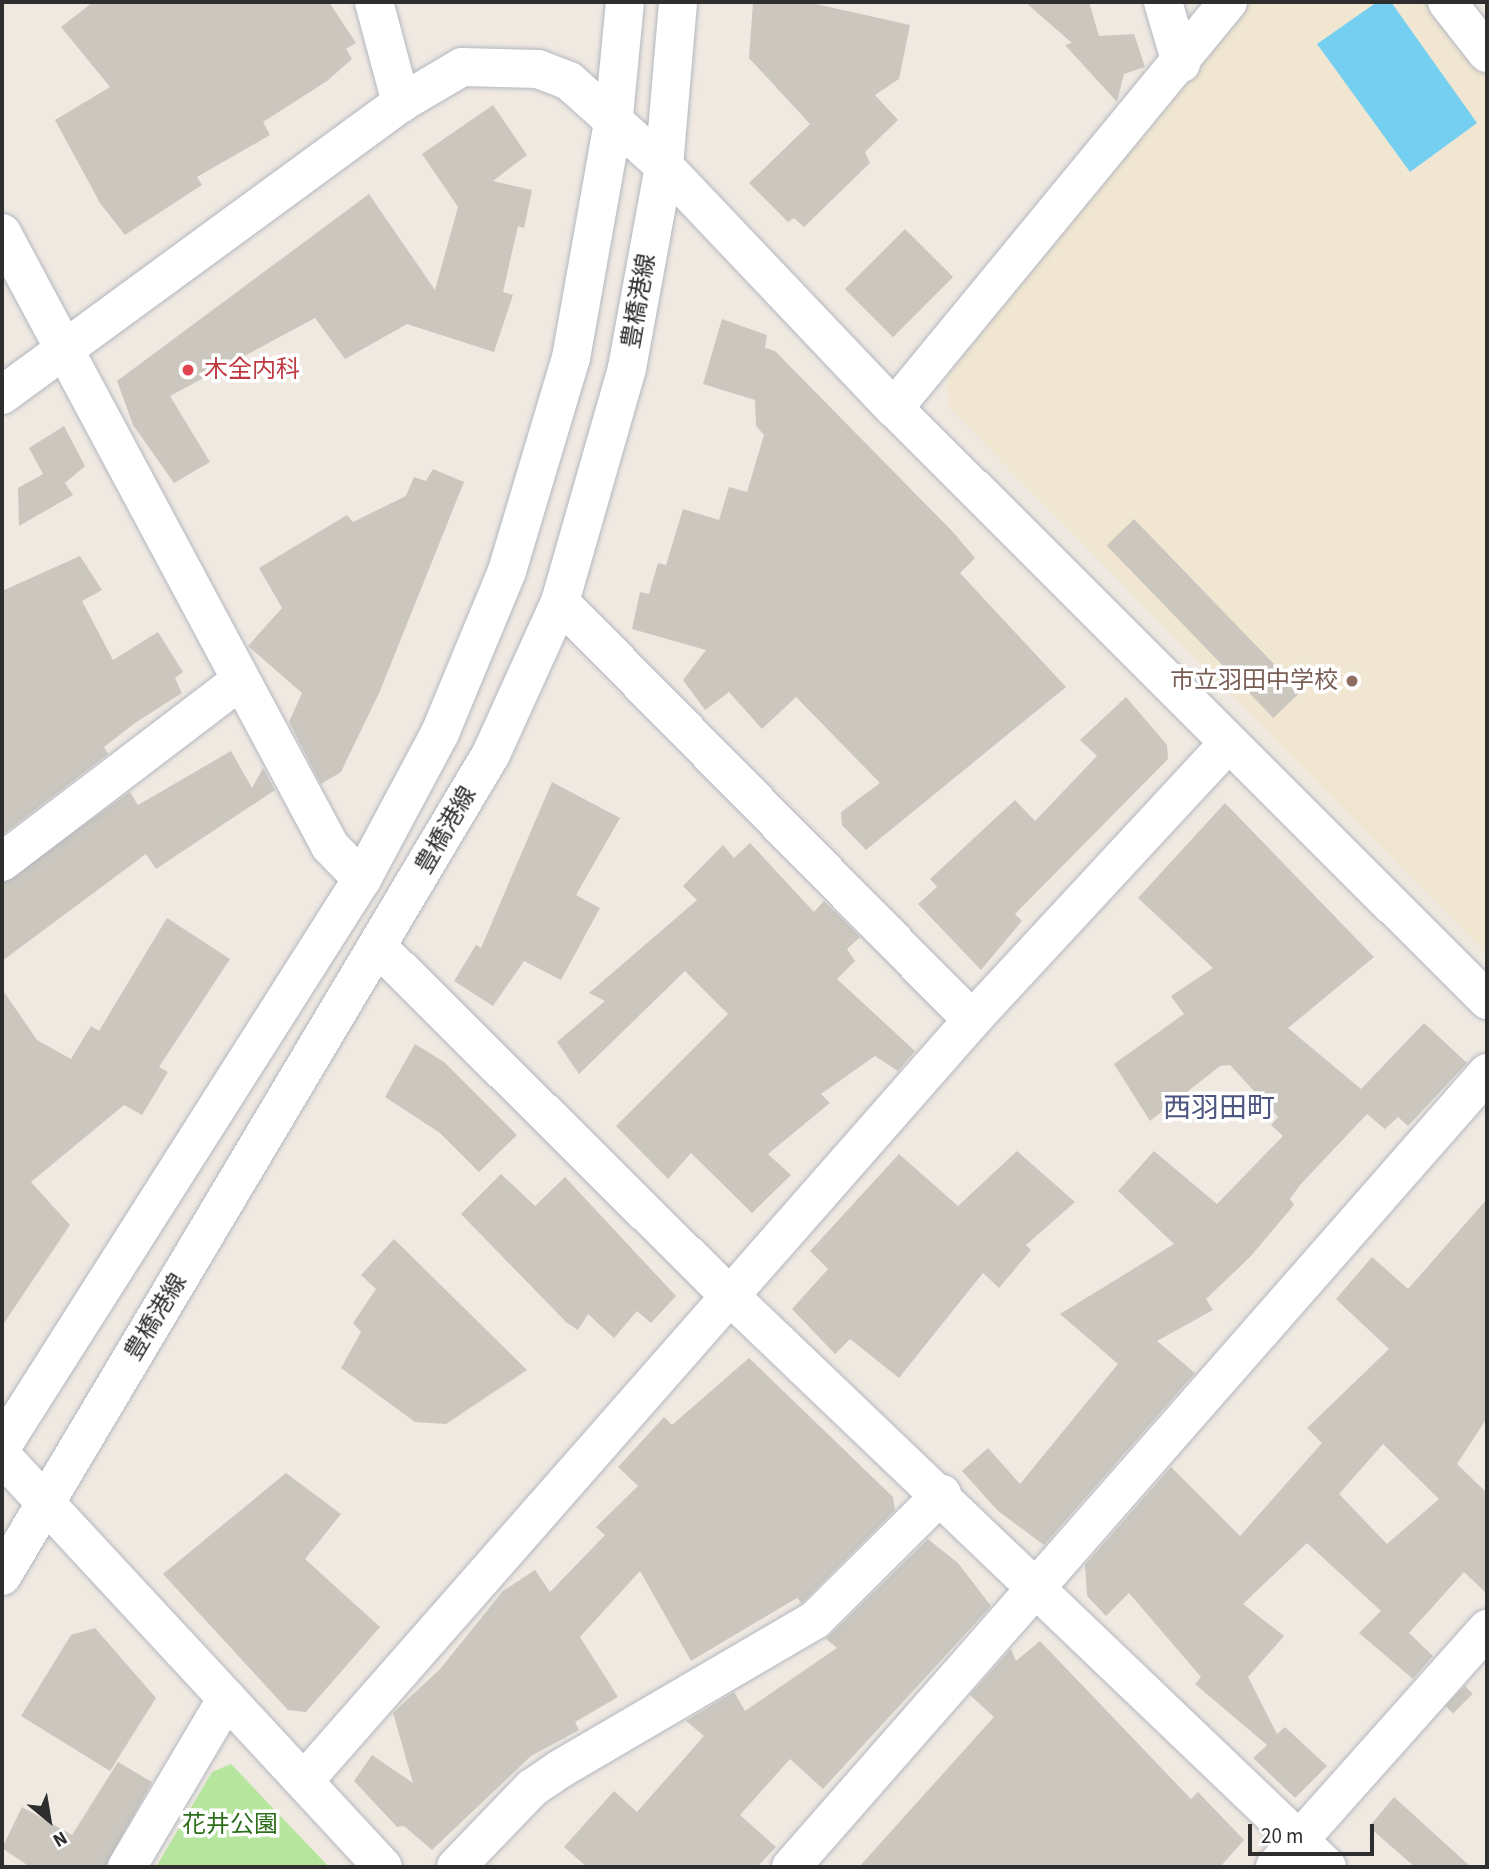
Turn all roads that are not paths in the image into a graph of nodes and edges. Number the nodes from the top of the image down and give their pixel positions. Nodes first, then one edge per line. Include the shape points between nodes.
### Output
1 (374, 2) edge
2 (625, 2) edge
3 (678, 2) edge
4 (1163, 2) edge
5 (1228, 2) edge
6 (1447, 2) edge
7 (1487, 53) edge
8 (1181, 63) junction
9 (401, 103) junction
10 (614, 116) junction
11 (664, 166) junction
12 (2, 233) edge
13 (65, 354) junction
14 (2, 396) edge
15 (894, 408) junction
16 (559, 602) junction
17 (240, 681) junction
18 (1228, 744) junction
19 (2, 862) edge
20 (362, 879) junction
21 (378, 947) junction
22 (1487, 1000) edge
23 (972, 1020) junction
24 (1487, 1073) edge
25 (730, 1296) junction
26 (2, 1446) edge
27 (2, 1456) edge
28 (942, 1494) junction
29 (48, 1499) junction
30 (2, 1576) edge
31 (1036, 1585) junction
32 (1487, 1629) edge
33 (226, 1698) junction
34 (304, 1781) junction
35 (1299, 1839) junction
36 (127, 1867) edge
37 (383, 1867) edge
38 (456, 1867) edge
39 (791, 1867) edge
40 (1275, 1867) edge
41 (1328, 1867) edge

1 - 9 street
2 - 10 street, 豊橋港線
3 - 11 street, 豊橋港線
4 - 8 street
5 - 8 street
6 - 7 street
8 - 15 street
9 - 10 street via 462,67 485,63 538,69 569,80
9 - 13 street
10 - 11 street
10 - 20 street, 豊橋港線 via 572,358 507,571 440,733
11 - 15 street
11 - 16 street, 豊橋港線 via 627,368
12 - 13 street
13 - 14 street
13 - 17 street
15 - 18 street
16 - 21 street, 豊橋港線 via 491,754
16 - 23 street
17 - 19 street
17 - 20 street via 330,846
18 - 22 street
18 - 23 street
20 - 26 street, 豊橋港線
21 - 25 street
21 - 29 street, 豊橋港線
23 - 25 street
24 - 31 street
25 - 28 street
25 - 34 street
27 - 29 street
28 - 31 street
28 - 38 street via 815,1620 551,1775
29 - 30 street, 豊橋港線
29 - 33 street
31 - 35 street
31 - 39 street
32 - 35 street
33 - 34 street
33 - 36 street
34 - 37 street
35 - 40 street
35 - 41 street

